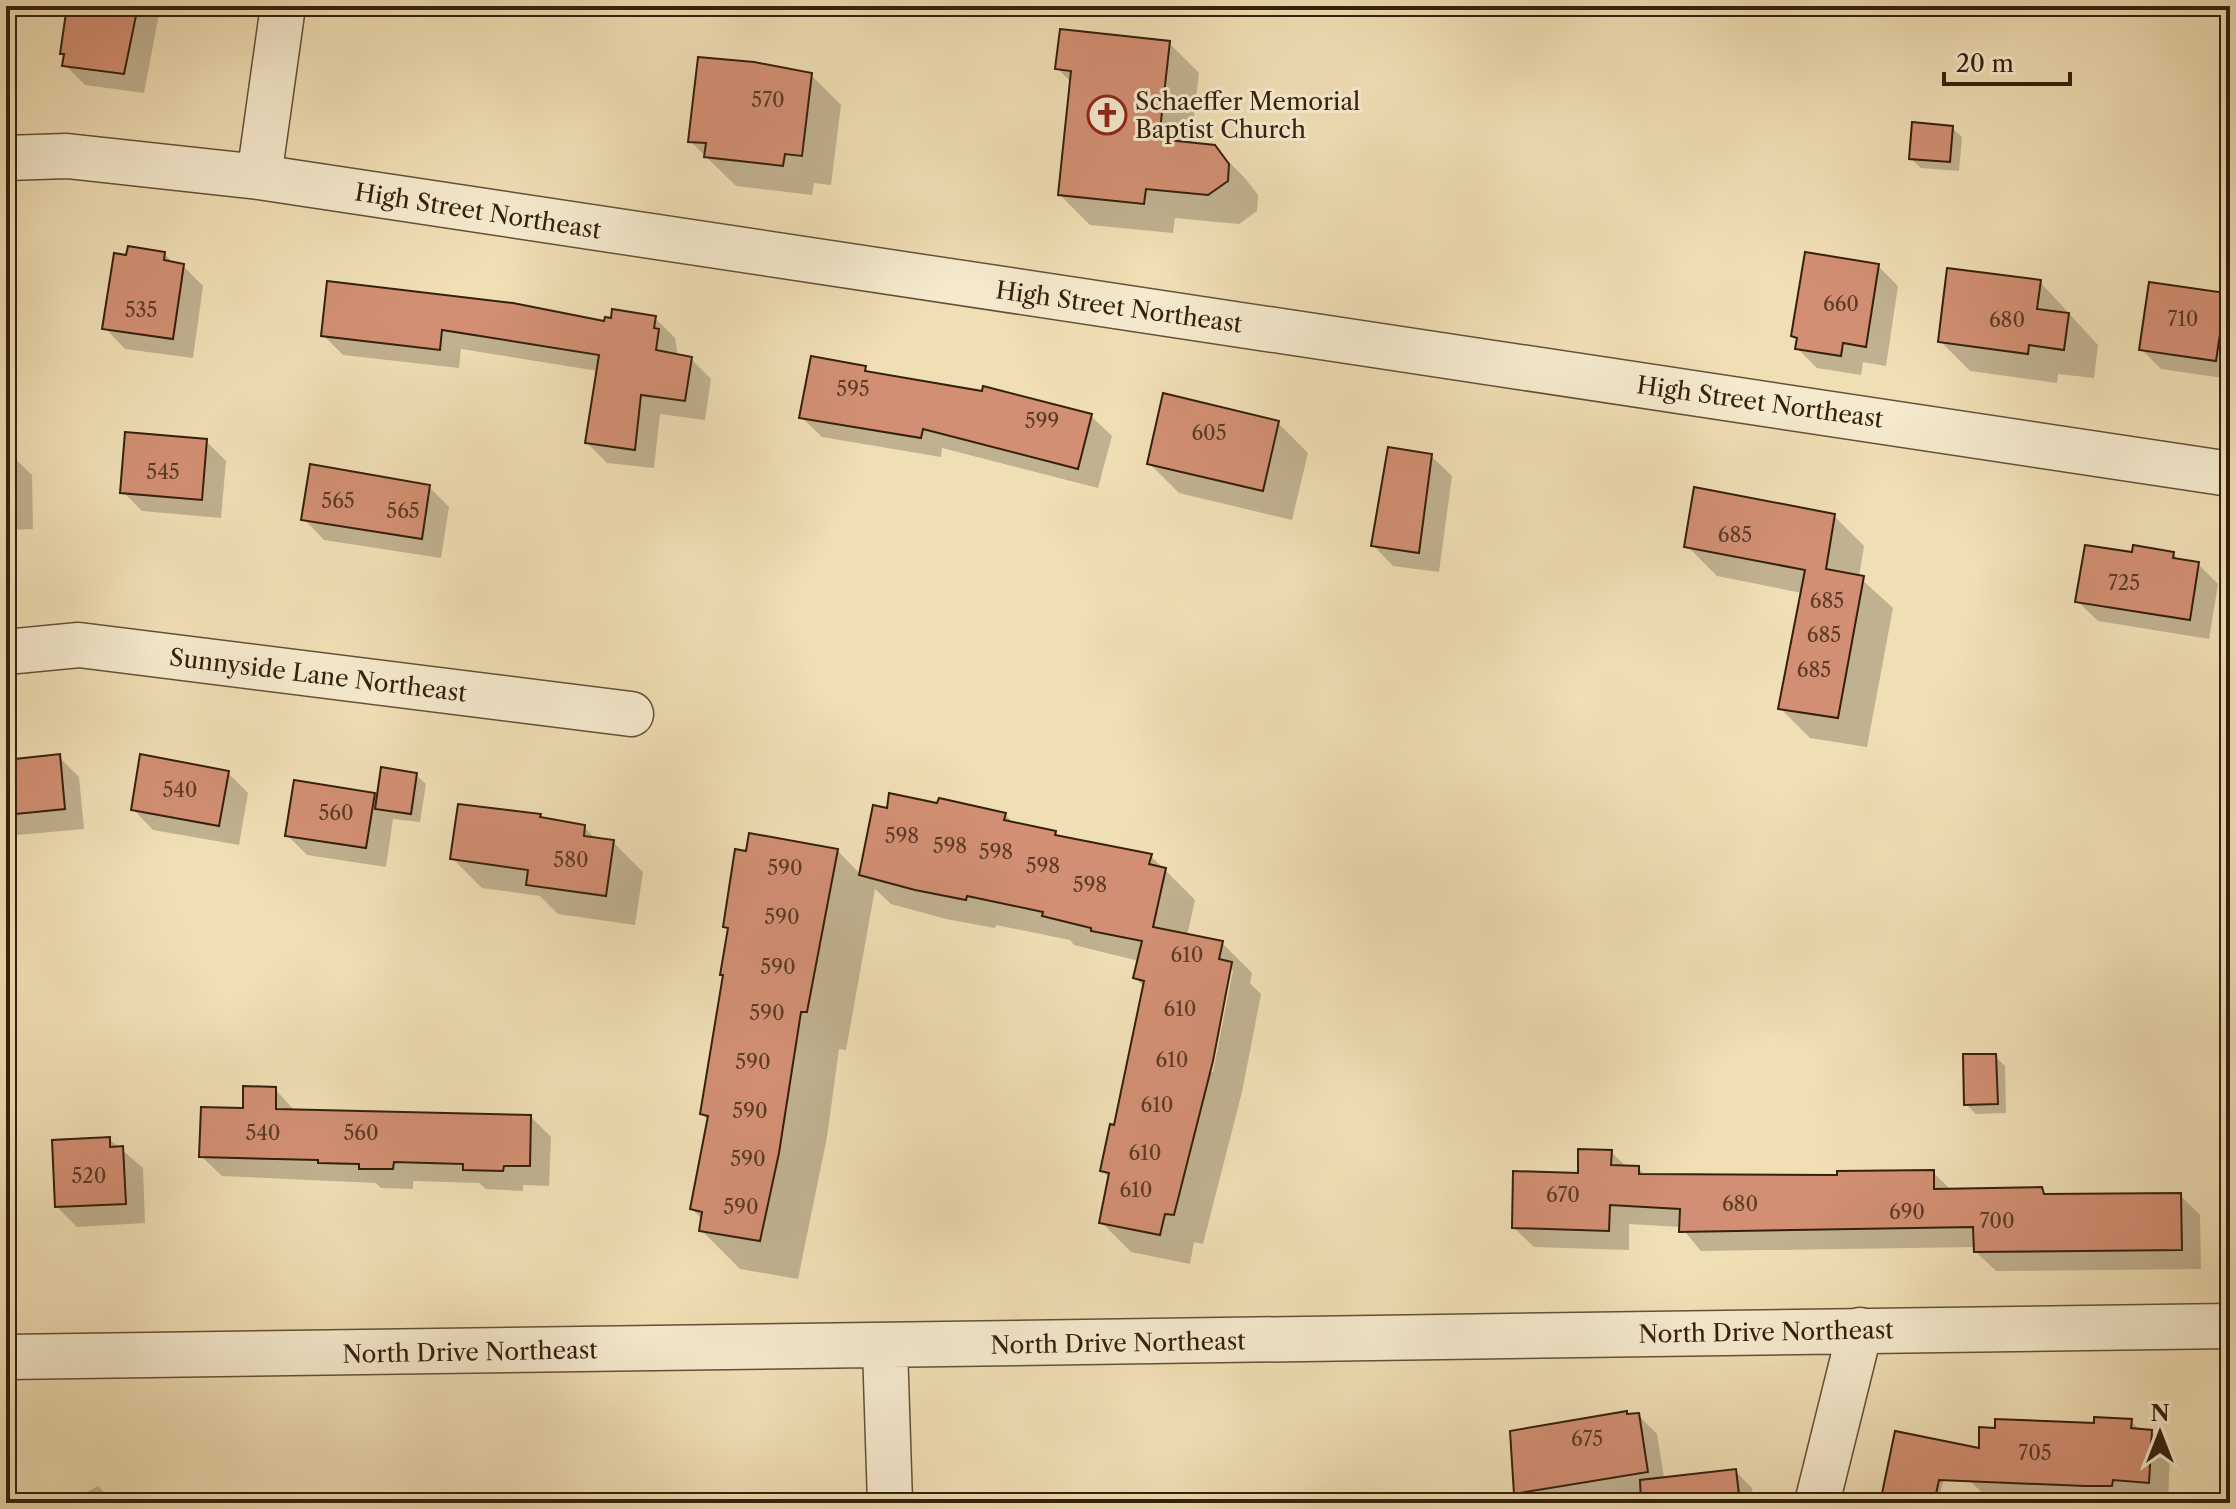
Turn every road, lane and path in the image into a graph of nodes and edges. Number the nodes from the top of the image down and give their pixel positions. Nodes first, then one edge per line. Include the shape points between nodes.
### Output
1 (283, 6) edge
2 (6, 158) edge
3 (259, 177) junction
4 (2230, 474) edge
5 (6, 652) edge
6 (631, 714) dead end
7 (2230, 1326) edge
8 (1860, 1330) junction
9 (885, 1347) junction
10 (6, 1357) edge
11 (890, 1503) edge
12 (1817, 1503) edge

1 - 3 street
2 - 3 street, High Street Northeast via 67,156
3 - 4 street, High Street Northeast
5 - 6 street, Sunnyside Lane Northeast via 79,645
7 - 8 street, North Drive Northeast
8 - 9 street, North Drive Northeast
8 - 12 street
9 - 10 street, North Drive Northeast
9 - 11 street

